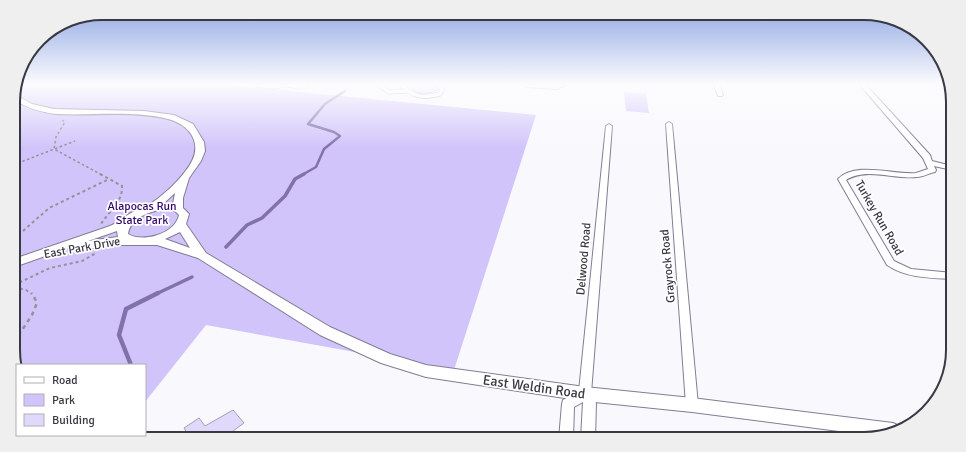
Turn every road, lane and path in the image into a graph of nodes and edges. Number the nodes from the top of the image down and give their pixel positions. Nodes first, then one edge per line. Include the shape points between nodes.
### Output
1 (31, 106) edge
2 (883, 106) edge
3 (60, 118) dead end
4 (669, 124) dead end
5 (609, 126) dead end
6 (75, 142) dead end
7 (54, 148) junction
8 (20, 162) edge
9 (930, 163) junction
10 (946, 167) edge
11 (186, 176) junction
12 (109, 179) junction
13 (178, 208) junction
14 (149, 209) junction
15 (125, 223) junction
16 (181, 224) junction
17 (20, 234) edge
18 (99, 238) junction
19 (130, 240) junction
20 (151, 240) junction
21 (203, 256) junction
22 (20, 261) edge
23 (946, 275) edge
24 (20, 283) edge
25 (20, 288) edge
26 (20, 333) edge
27 (585, 394) junction
28 (692, 405) junction
29 (882, 430) edge
30 (566, 432) edge
31 (588, 432) edge

1 - 11 street via 62,112 147,113 182,122 197,134 200,145 196,162
2 - 9 street via 928,157
3 - 7 path via 65,122 55,138
4 - 28 street, Grayrock Road
5 - 27 street, Delwood Road
6 - 7 path
7 - 8 path
7 - 12 path
9 - 10 street
9 - 23 street, Turkey Run Road via 932,170 917,175 862,174 842,179 890,263 905,272
11 - 13 street via 178,198
11 - 14 street
12 - 17 path via 49,208
12 - 18 path via 122,186 123,191 103,219
13 - 14 street via 162,206
13 - 16 street via 184,214
14 - 15 street, East Park Drive
15 - 18 street, East Park Drive
15 - 19 street via 122,233
16 - 20 street via 170,233
16 - 21 street, East Weldin Road
18 - 19 street, East Park Drive
18 - 22 street, East Park Drive
18 - 24 path via 99,248 91,257 50,268
19 - 20 street, East Park Drive
20 - 21 street, East Weldin Road
21 - 27 street, East Weldin Road via 325,330 386,360 444,374
25 - 26 path via 32,293 37,303
27 - 28 street, East Weldin Road
27 - 30 street via 568,404
27 - 31 street, Delwood Road via 590,403
28 - 29 street, East Weldin Road

